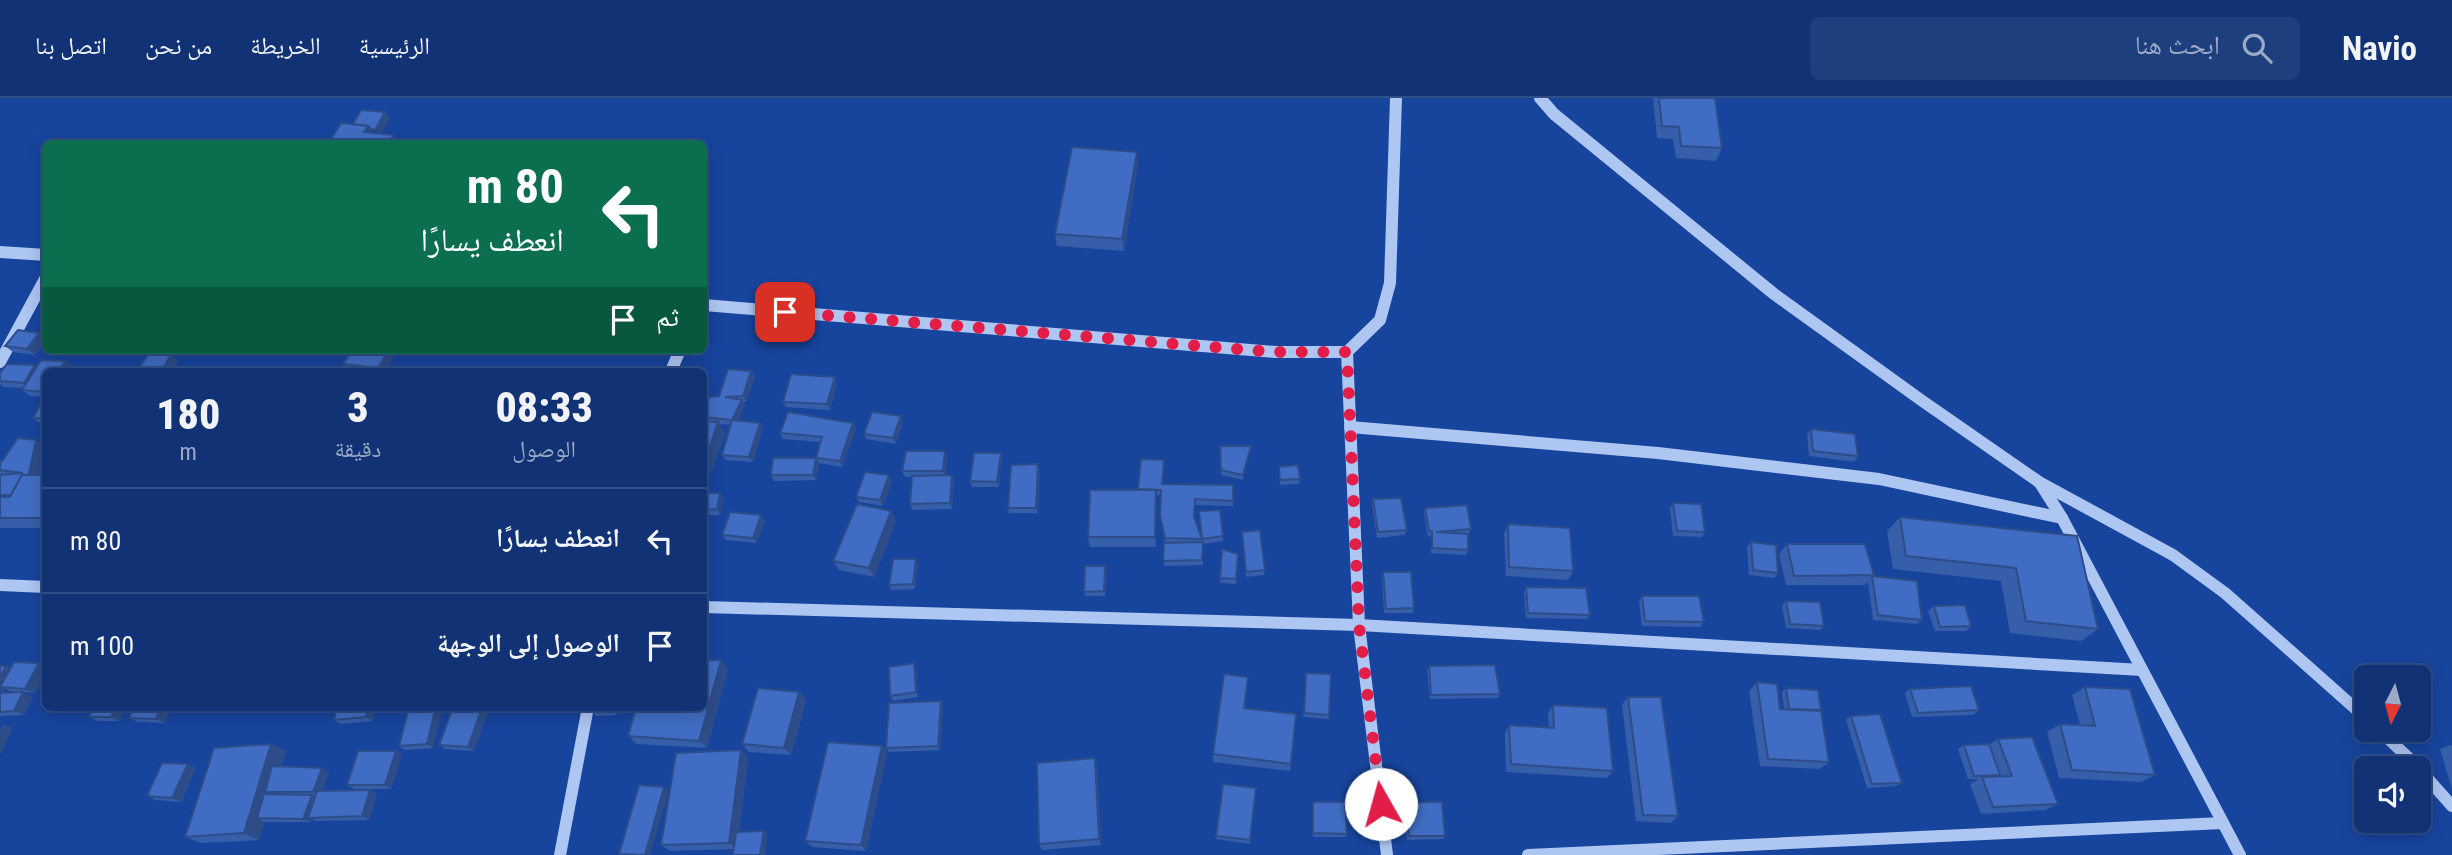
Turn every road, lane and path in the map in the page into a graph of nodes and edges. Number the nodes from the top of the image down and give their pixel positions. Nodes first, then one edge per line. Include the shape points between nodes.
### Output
1 (1396, 98) edge
2 (1540, 98) edge
3 (0, 252) edge
4 (42, 255) edge
5 (42, 284) edge
6 (707, 305) edge
7 (1347, 352) junction
8 (0, 362) edge
9 (1349, 427) junction
10 (2039, 482) junction
11 (2062, 518) junction
12 (0, 585) edge
13 (42, 587) edge
14 (707, 607) edge
15 (1359, 625) junction
16 (2142, 670) junction
17 (2354, 707) edge
18 (587, 711) edge
19 (2392, 742) edge
20 (2452, 806) edge
21 (2223, 823) junction
22 (560, 855) edge
23 (1387, 855) edge
24 (1528, 855) edge
25 (2240, 855) edge

1 - 7 street via 1390,283 1380,320
2 - 10 street via 1774,294
3 - 4 street
5 - 8 street
6 - 7 street via 1275,352
7 - 9 street
9 - 11 street via 1658,453 1879,479
9 - 15 street
10 - 11 street
10 - 17 street via 2173,555 2225,593
11 - 16 street
12 - 13 street
14 - 15 street
15 - 16 street
15 - 23 street
16 - 21 street
18 - 22 street
19 - 20 street
21 - 24 street
21 - 25 street

